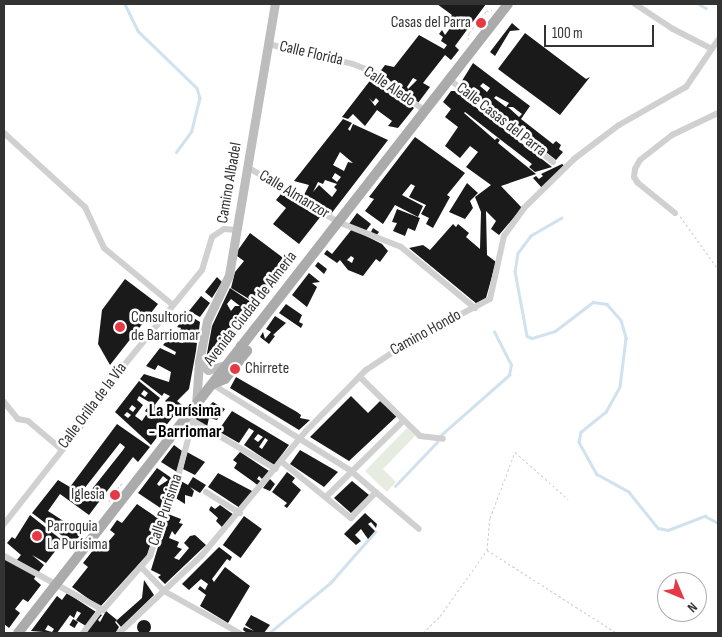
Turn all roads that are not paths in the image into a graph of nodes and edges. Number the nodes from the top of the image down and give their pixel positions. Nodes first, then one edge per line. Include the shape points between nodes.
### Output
1 (275, 4) edge
2 (508, 4) edge
3 (635, 4) edge
4 (718, 40) edge
5 (268, 44) junction
6 (710, 48) junction
7 (353, 64) joint
8 (449, 79) junction
9 (425, 111) junction
10 (718, 113) edge
11 (4, 133) edge
12 (553, 162) dead end
13 (249, 168) junction
14 (675, 213) road end
15 (338, 222) junction
16 (237, 230) junction
17 (172, 304) junction
18 (475, 308) junction
19 (241, 346) junction
20 (199, 362) junction
21 (228, 363) junction
22 (360, 377) junction
23 (212, 384) junction
24 (4, 402) edge
25 (196, 405) junction
26 (190, 419) junction
27 (403, 421) junction
28 (300, 439) junction
29 (443, 439) dead end
30 (61, 449) junction
31 (282, 462) junction
32 (276, 469) junction
33 (351, 471) junction
34 (206, 492) dead end
35 (376, 492) junction
36 (327, 496) junction
37 (240, 513) junction
38 (4, 524) edge
39 (419, 529) dead end
40 (4, 556) edge
41 (142, 568) junction
42 (57, 583) junction
43 (164, 591) junction
44 (100, 608) junction
45 (18, 633) edge
46 (83, 633) edge
47 (119, 633) edge
48 (239, 633) edge

1 - 5 main road, Camino Albadel
2 - 8 main road, Avenida Ciudad de Almería
3 - 6 street
4 - 6 street, Camino Hondo
5 - 7 street, Calle Florida
5 - 13 main road, Camino Albadel
6 - 18 street, Camino Hondo via 686,86 619,125 574,159 524,208 504,236 490,299
7 - 9 street, Calle Aledo via 374,74
8 - 9 main road, Avenida Ciudad de Almería
8 - 12 street, Calle Casas del Parra
9 - 15 main road, Avenida Ciudad de Almería
10 - 14 street via 672,135 640,160 635,169 634,177 638,183
11 - 17 street via 85,207 104,248
13 - 15 street, Calle Almanzor
13 - 16 main road, Camino Albadel
15 - 18 street, Calle Almanzor via 401,247
15 - 19 main road, Avenida Ciudad de Almería
16 - 17 street, Calle Orilla de la Vía via 224,229 212,237 205,265
16 - 20 main road, Camino Albadel via 228,279 209,316
17 - 30 street, Calle Orilla de la Vía
18 - 22 street, Camino Hondo via 402,345
19 - 21 main road, Avenida Ciudad de Almería
19 - 23 main road via 247,351 225,378
20 - 21 main road via 208,370
20 - 25 main road, Camino Albadel
21 - 23 main road, Avenida Ciudad de Almería
22 - 27 street
22 - 28 street, Camino Hondo
23 - 25 main road, Avenida Ciudad de Almería
23 - 28 street
24 - 30 street via 18,419 28,421
25 - 26 main road, Avenida Ciudad de Almería
26 - 32 street
26 - 41 street, Calle Purísima via 177,480 150,556
26 - 42 main road, Avenida Ciudad de Almería
27 - 29 street via 420,436
27 - 33 street
28 - 31 street, Camino Hondo
28 - 33 street
30 - 38 street, Calle Orilla de la Vía
31 - 32 street, Camino Hondo
31 - 36 street
32 - 37 street, Camino Hondo
33 - 35 street
33 - 36 street
34 - 37 street
35 - 36 street via 351,518
35 - 39 street
37 - 43 street, Camino Hondo
40 - 42 street
41 - 43 street
41 - 44 street, Calle Purísima via 103,610
42 - 44 street
42 - 45 main road, Avenida Ciudad de Almería
43 - 47 street, Camino Hondo
43 - 48 street
44 - 46 street, Calle Purísima

